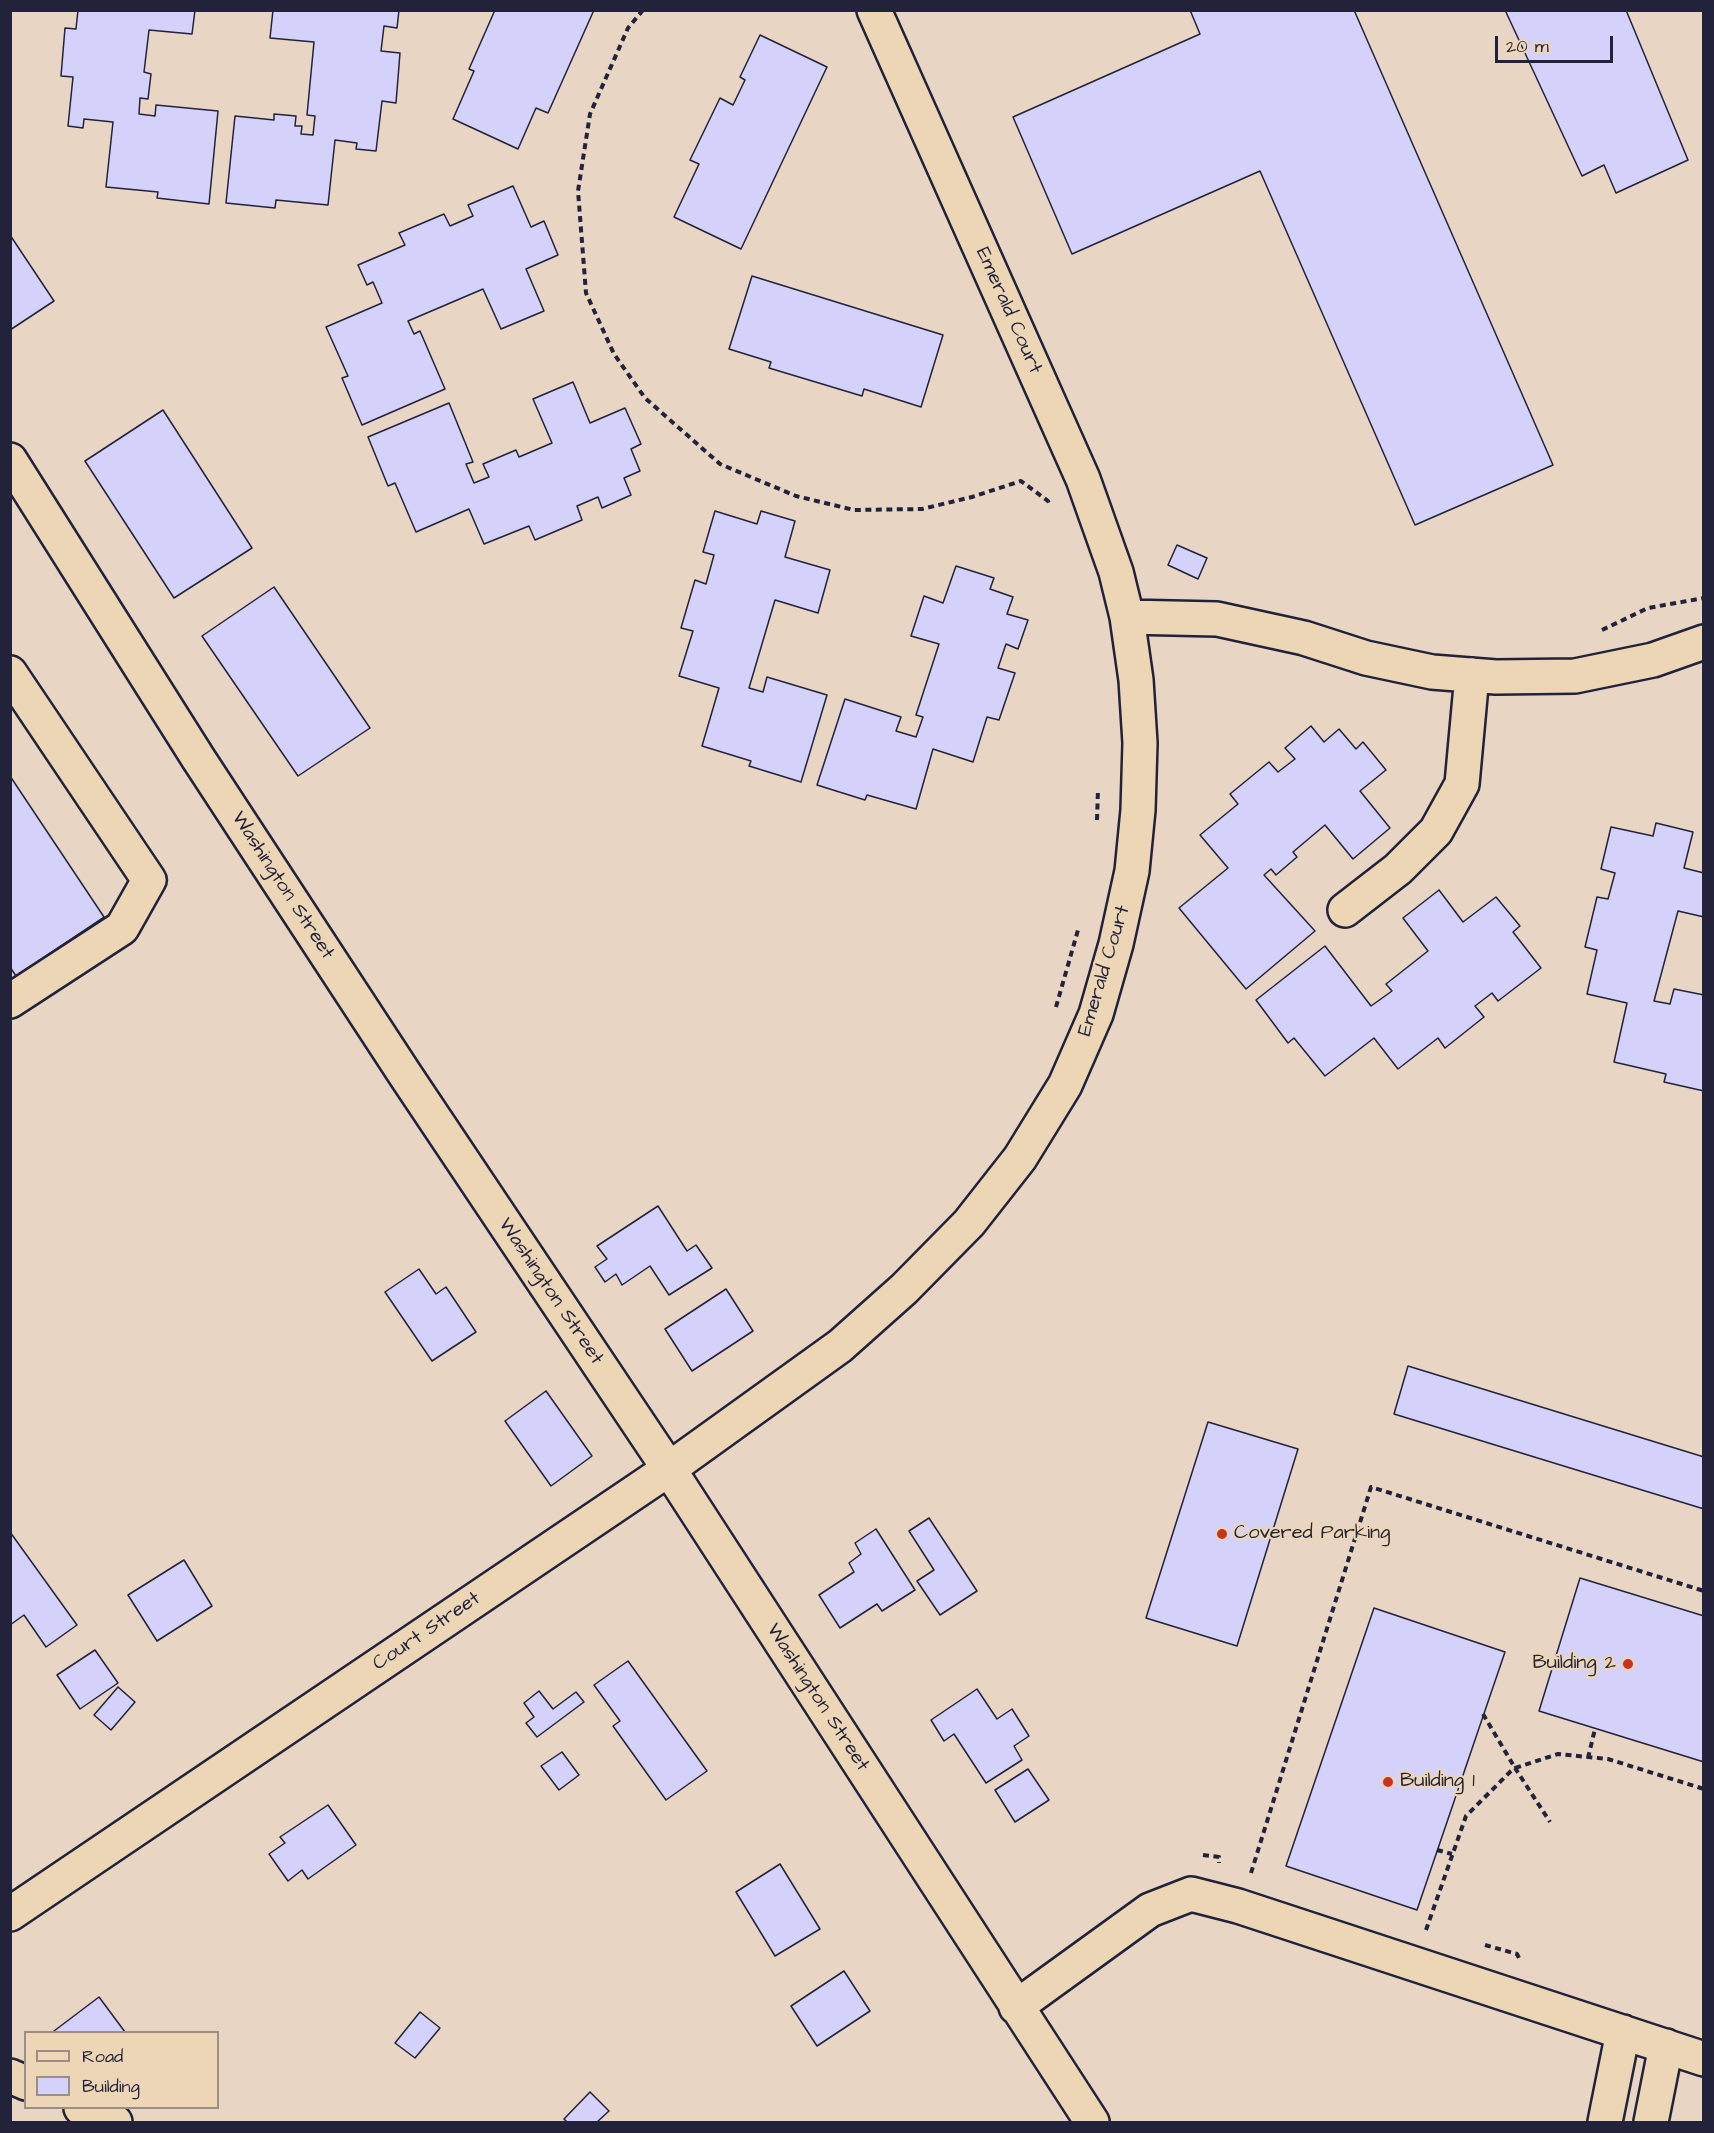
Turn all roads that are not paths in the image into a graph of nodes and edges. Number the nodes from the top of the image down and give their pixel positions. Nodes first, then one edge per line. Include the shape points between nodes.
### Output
1 (874, 10) edge
2 (10, 460) edge
3 (1127, 617) junction
4 (1702, 647) edge
5 (10, 673) edge
6 (1472, 675) junction
7 (1345, 910) dead end
8 (10, 1001) edge
9 (840, 1346) joint
10 (669, 1469) junction
11 (10, 1914) edge
12 (1016, 2007) junction
13 (1623, 2032) junction
14 (1666, 2046) junction
15 (1704, 2059) edge
16 (10, 2076) edge
17 (24, 2082) edge
18 (83, 2109) edge
19 (115, 2122) edge
20 (1092, 2122) edge
21 (1605, 2122) edge
22 (1651, 2122) edge

1 - 3 street, Emerald Court via 1083,479 1116,572
2 - 10 street, Washington Street via 406,1076
3 - 6 street via 1217,619 1432,672
3 - 9 street, Emerald Court via 1140,743 1138,810 1132,871 1096,1014 1065,1085 1020,1158 969,1223
4 - 6 street via 1575,675
5 - 8 street via 149,880 122,928
6 - 7 street via 1462,784 1436,831 1398,869
9 - 10 street, Court Street
10 - 11 street, Court Street
10 - 12 street, Washington Street
12 - 13 street via 1150,1910 1191,1894 1239,1906
12 - 20 street, Washington Street
13 - 14 street
13 - 21 street
14 - 15 street
14 - 22 street
16 - 17 street
18 - 19 street

